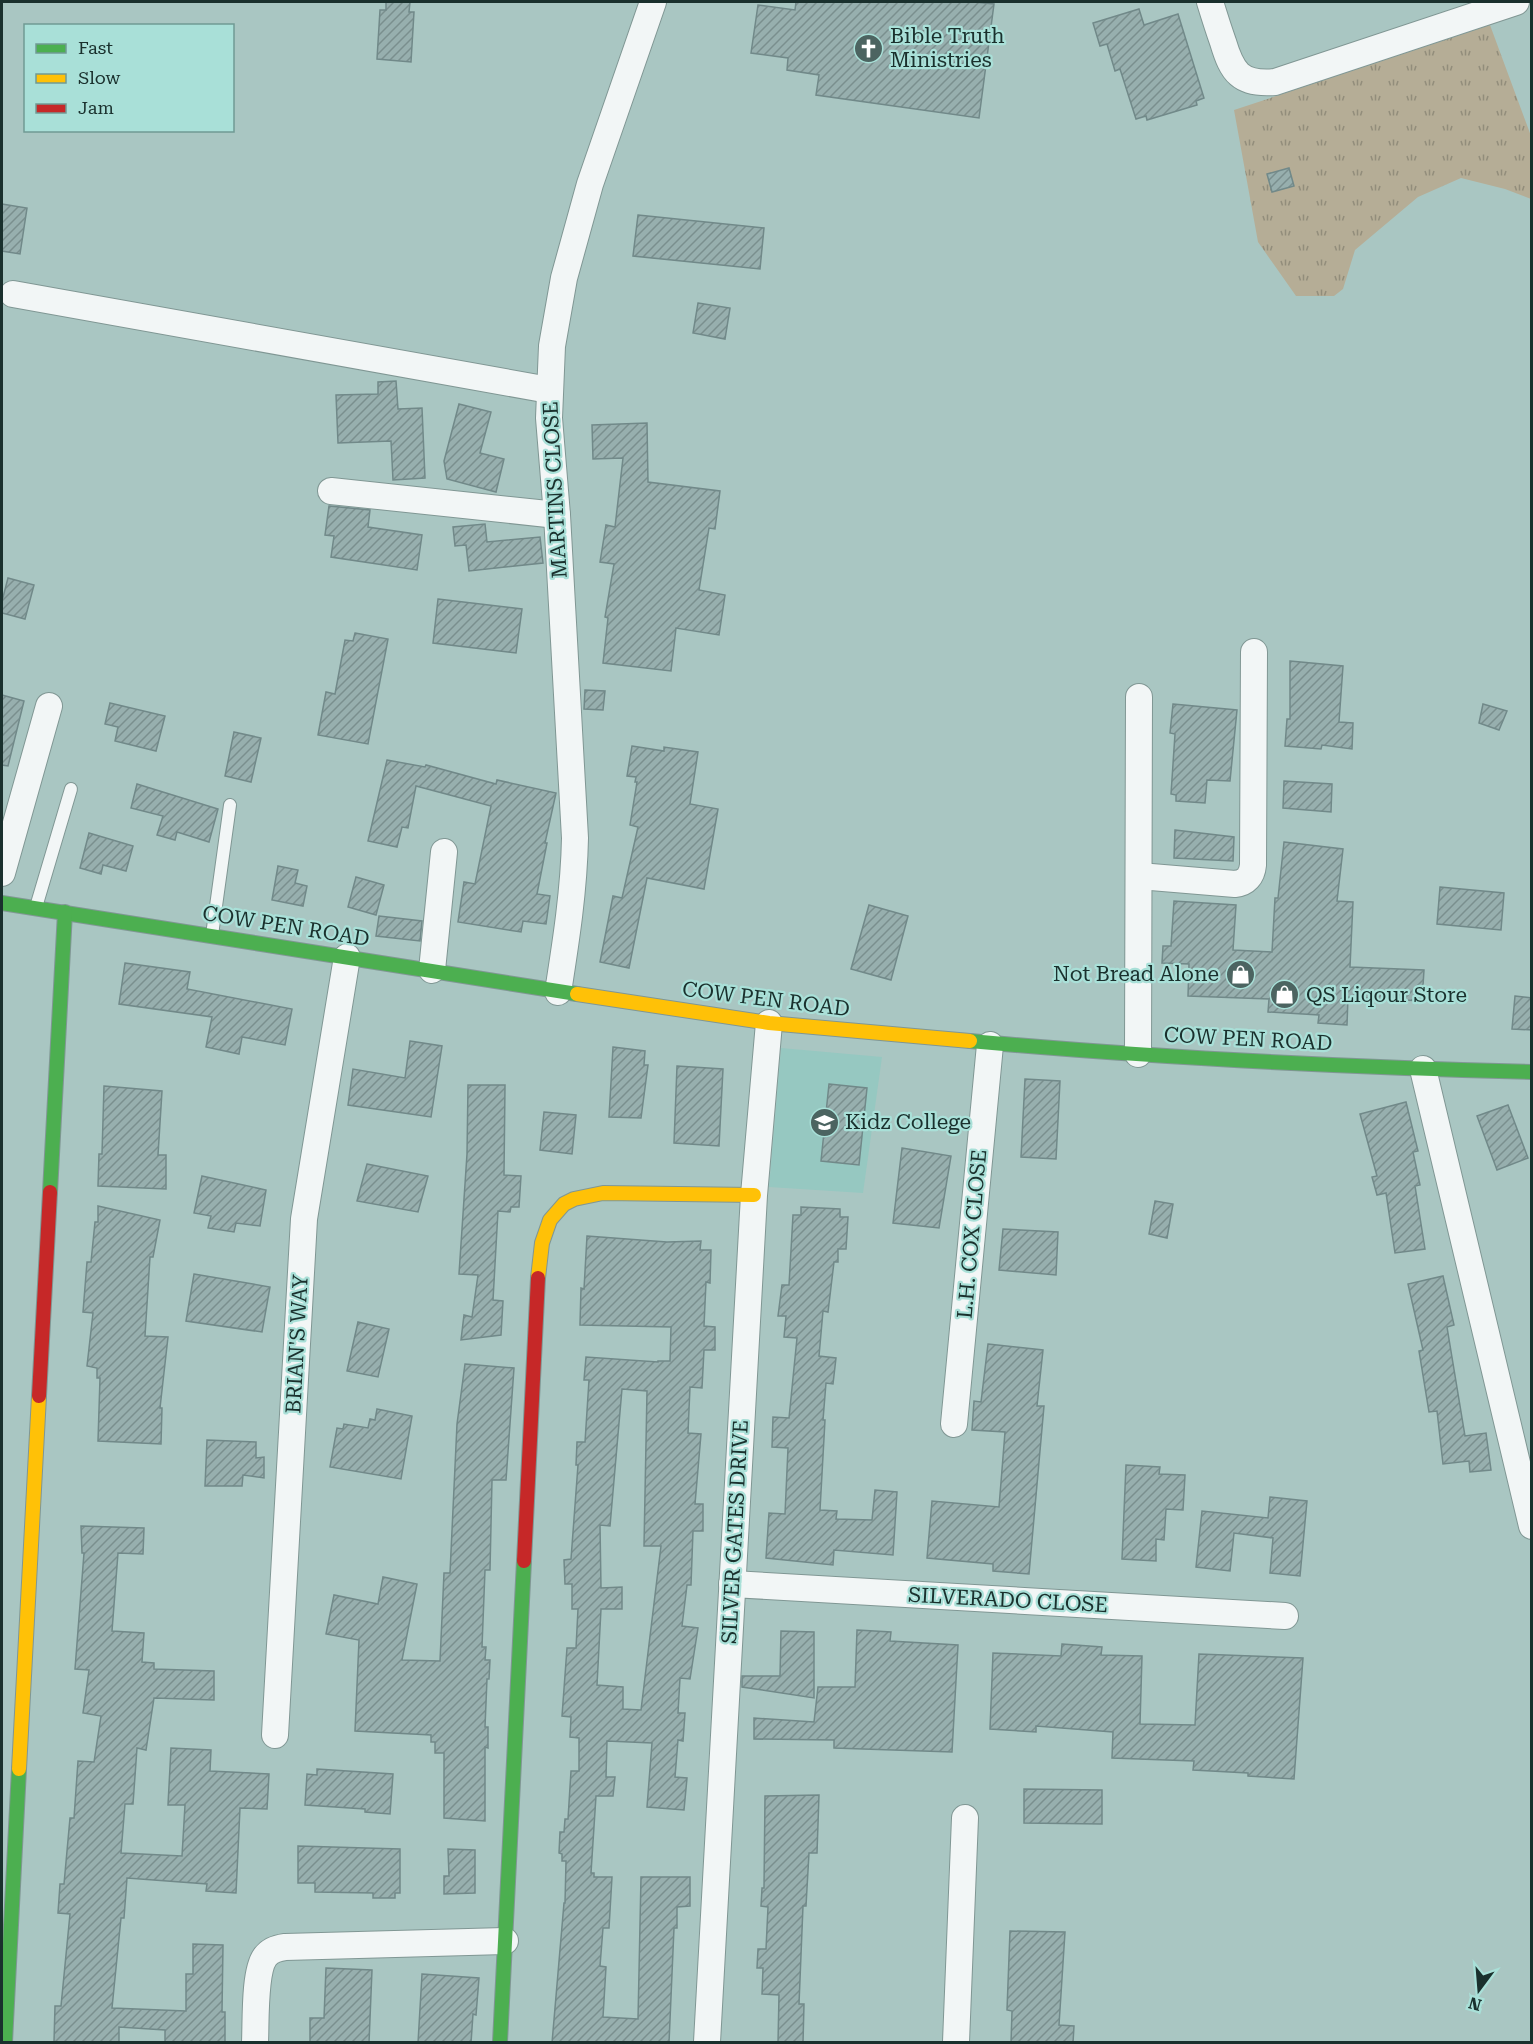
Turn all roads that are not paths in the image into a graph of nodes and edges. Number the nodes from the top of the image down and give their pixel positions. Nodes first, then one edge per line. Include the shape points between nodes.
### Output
1 (652, 2) edge
2 (1210, 2) edge
3 (1516, 2) edge
4 (1478, 7) edge
5 (13, 294) dead end
6 (549, 390) junction
7 (331, 491) dead end
8 (557, 515) junction
9 (1254, 652) dead end
10 (1139, 697) dead end
11 (49, 706) dead end
12 (71, 789) dead end
13 (230, 805) dead end
14 (444, 852) dead end
15 (2, 873) edge
16 (1139, 876) junction
17 (2, 903) edge
18 (36, 908) junction
19 (65, 912) junction
20 (212, 935) junction
21 (347, 957) junction
22 (432, 970) junction
23 (558, 992) junction
24 (769, 1023) junction
25 (990, 1045) junction
26 (1138, 1054) junction
27 (1423, 1069) junction
28 (1532, 1072) edge
29 (754, 1195) junction
30 (954, 1424) dead end
31 (1532, 1526) edge
32 (732, 1584) junction
33 (1286, 1616) dead end
34 (275, 1735) dead end
35 (965, 1818) dead end
36 (505, 1941) junction
37 (5, 2043) edge
38 (255, 2043) edge
39 (500, 2043) edge
40 (707, 2043) edge
41 (956, 2043) edge

1 - 6 street, MARTINS CLOSE via 572,246 555,320
2 - 4 street via 1229,63 1243,77 1263,83 1275,82
3 - 4 street
5 - 6 street
6 - 8 street, MARTINS CLOSE
7 - 8 street
8 - 23 street, MARTINS CLOSE via 575,838 569,921
9 - 16 street via 1251,874 1234,884
10 - 16 street
11 - 15 street
12 - 18 lane
13 - 20 lane
14 - 22 street
16 - 26 street
17 - 18 street, COW PEN ROAD
18 - 19 street, COW PEN ROAD
19 - 20 street, COW PEN ROAD
19 - 37 street
20 - 21 street, COW PEN ROAD
21 - 22 street, COW PEN ROAD
21 - 34 street, BRIAN'S WAY via 304,1219
22 - 23 street, COW PEN ROAD
23 - 24 street, COW PEN ROAD
24 - 25 street, COW PEN ROAD
24 - 29 street, SILVER GATES DRIVE
25 - 26 street, COW PEN ROAD
25 - 30 street, L.H. COX CLOSE
26 - 27 street, COW PEN ROAD
27 - 28 street, COW PEN ROAD
27 - 31 street
29 - 32 street, SILVER GATES DRIVE
29 - 36 street via 585,1195 558,1208 546,1227 539,1259
32 - 33 street, SILVERADO CLOSE
32 - 40 street, SILVER GATES DRIVE
35 - 41 street
36 - 38 street via 273,1950 260,1970
36 - 39 street

